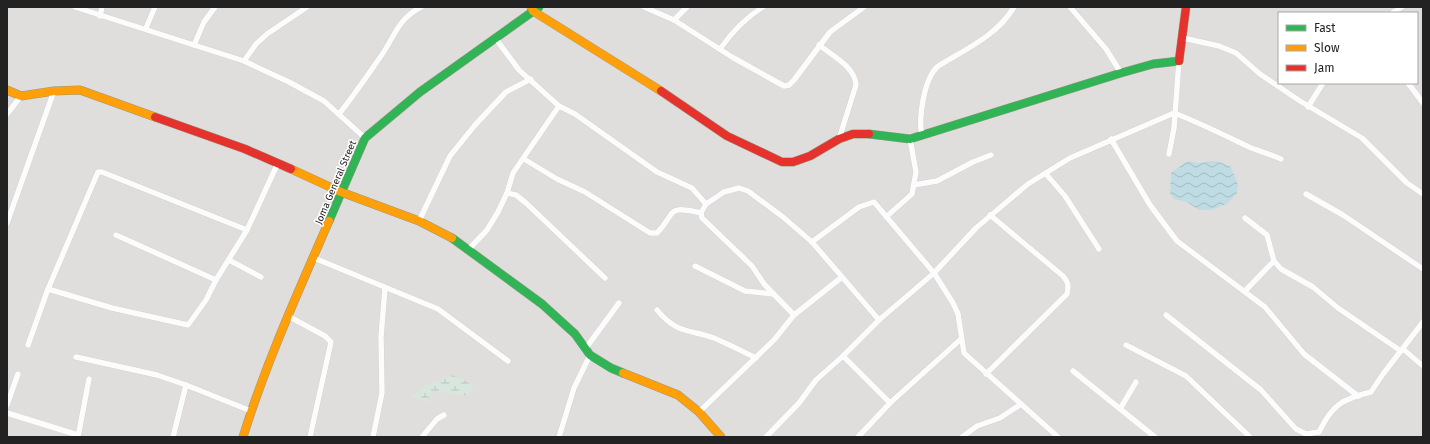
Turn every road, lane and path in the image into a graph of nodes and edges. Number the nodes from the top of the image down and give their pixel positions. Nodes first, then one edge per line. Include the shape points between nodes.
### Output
1 (75, 7) edge
2 (102, 7) edge
3 (155, 7) edge
4 (215, 7) edge
5 (307, 7) edge
6 (421, 7) edge
7 (644, 7) edge
8 (687, 7) edge
9 (763, 7) edge
10 (864, 7) edge
11 (1014, 7) edge
12 (1070, 7) edge
13 (1186, 7) edge
14 (534, 8) edge
15 (100, 16) junction
16 (674, 20) junction
17 (146, 28) junction
18 (1183, 38) junction
19 (496, 39) junction
20 (194, 45) junction
21 (819, 45) junction
22 (720, 49) junction
23 (244, 61) junction
24 (1179, 61) junction
25 (1121, 73) junction
26 (531, 79) junction
27 (1323, 84) edge
28 (1409, 84) edge
29 (7, 90) edge
30 (54, 91) junction
31 (21, 96) junction
32 (1423, 103) edge
33 (559, 106) junction
34 (1308, 107) junction
35 (1174, 113) junction
36 (7, 114) edge
37 (339, 114) junction
38 (922, 136) junction
39 (365, 138) junction
40 (839, 139) junction
41 (910, 139) junction
42 (1111, 139) junction
43 (1169, 154) dead end
44 (991, 155) dead end
45 (524, 159) junction
46 (1281, 159) dead end
47 (277, 164) junction
48 (1046, 174) junction
49 (914, 185) junction
50 (341, 192) junction
51 (507, 193) junction
52 (1306, 194) dead end
53 (1423, 194) edge
54 (706, 204) junction
55 (700, 213) junction
56 (990, 215) junction
57 (886, 217) junction
58 (1245, 218) dead end
59 (419, 221) junction
60 (7, 223) edge
61 (247, 230) junction
62 (116, 235) dead end
63 (812, 242) junction
64 (469, 249) junction
65 (1099, 249) dead end
66 (314, 258) junction
67 (229, 260) junction
68 (1274, 261) junction
69 (695, 266) dead end
70 (1423, 269) edge
71 (934, 273) junction
72 (261, 277) dead end
73 (842, 277) junction
74 (605, 278) dead end
75 (216, 280) junction
76 (385, 288) junction
77 (48, 289) junction
78 (1244, 291) junction
79 (773, 294) junction
80 (619, 303) dead end
81 (657, 310) dead end
82 (794, 315) junction
83 (1166, 315) dead end
84 (288, 316) junction
85 (879, 320) junction
86 (1423, 322) edge
87 (961, 339) junction
88 (28, 345) dead end
89 (1126, 345) dead end
90 (1402, 350) junction
91 (588, 351) junction
92 (843, 356) junction
93 (76, 357) dead end
94 (756, 358) junction
95 (508, 361) dead end
96 (1423, 366) edge
97 (1073, 371) dead end
98 (18, 374) dead end
99 (986, 374) junction
100 (89, 379) dead end
101 (1136, 382) dead end
102 (186, 385) junction
103 (1358, 396) junction
104 (890, 403) junction
105 (1021, 404) junction
106 (7, 405) edge
107 (1120, 409) junction
108 (251, 411) junction
109 (699, 412) junction
110 (7, 413) edge
111 (444, 414) dead end
112 (1319, 432) junction
113 (78, 436) edge
114 (173, 437) edge
115 (243, 437) edge
116 (310, 437) edge
117 (373, 437) edge
118 (422, 437) edge
119 (559, 437) edge
120 (721, 437) edge
121 (766, 437) edge
122 (858, 437) edge
123 (962, 437) edge
124 (1058, 437) edge
125 (1155, 437) edge
126 (1250, 437) edge
127 (1325, 437) edge

1 - 15 street
2 - 15 street
3 - 17 street
4 - 20 street via 204,22
5 - 23 street via 267,34
6 - 37 street via 394,31 381,56
7 - 16 street
8 - 16 street
9 - 22 street via 749,16
10 - 21 street via 837,25
11 - 38 street via 988,36 931,73 922,112
12 - 25 street via 1106,49
13 - 18 street
14 - 19 street, Joma General Street
14 - 40 street via 727,136 772,158 782,162 794,162
15 - 17 street
16 - 22 street
17 - 20 street
18 - 24 street
18 - 34 street via 1220,46 1236,53 1260,74
19 - 26 street via 519,70
19 - 39 street, Joma General Street via 420,92
20 - 23 street
21 - 22 street via 789,86 784,86
21 - 40 street via 845,65 856,78
23 - 37 street via 324,101
24 - 25 street via 1153,64
24 - 35 street
25 - 38 street
26 - 33 street
26 - 59 street via 506,92 450,156
27 - 34 street
28 - 32 street
29 - 31 street
30 - 31 street
30 - 47 street via 80,90 245,149
30 - 60 street
31 - 36 street
33 - 45 street
33 - 54 street via 575,114 657,172 692,188
34 - 53 street via 1362,138 1407,183
35 - 42 street
35 - 43 street
35 - 46 street
37 - 39 street
38 - 41 street
39 - 50 street, Joma General Street
40 - 41 street via 862,133
41 - 49 street via 916,172
42 - 48 street via 1070,158
42 - 78 street via 1150,205 1177,241
44 - 49 street via 937,181
45 - 51 street via 513,173
45 - 55 street via 557,180 585,192 650,233 657,233 672,211 678,209
47 - 50 street
47 - 61 street
48 - 56 street via 1028,184
48 - 65 street via 1065,196
49 - 57 street via 912,194 906,201
50 - 59 street
50 - 66 street, Joma General Street
51 - 64 street via 486,230
51 - 74 street via 516,195 526,203
52 - 70 street via 1343,215
54 - 55 street
54 - 63 street via 724,192 739,188 748,191
55 - 79 street via 702,218 752,266
56 - 71 street
56 - 99 street via 1063,276 1068,282 1068,287 1067,294
57 - 63 street via 874,202 868,203
57 - 71 street
58 - 68 street via 1267,235
59 - 64 street via 441,231
61 - 67 street
61 - 77 street via 98,172
62 - 75 street
63 - 73 street
64 - 91 street via 542,304
66 - 76 street
66 - 84 street, Joma General Street
67 - 72 street
67 - 75 street
68 - 78 street
68 - 90 street via 1281,269 1312,287 1338,308
69 - 79 street via 745,291
71 - 85 street
71 - 87 street via 958,314
73 - 82 street
73 - 85 street
75 - 77 street via 206,300 188,325 112,308
76 - 95 street via 438,309
76 - 117 street via 381,337 382,393
77 - 88 street
78 - 103 street via 1265,307 1304,354
79 - 82 street
80 - 91 street
81 - 94 street via 667,322 686,331 727,343
82 - 94 street
83 - 112 street via 1261,390 1296,429 1306,434
84 - 108 street, Joma General Street
84 - 116 street via 325,336 331,342
85 - 92 street
86 - 90 street
87 - 99 street via 964,353
87 - 104 street
89 - 126 street via 1186,376
90 - 96 street
90 - 103 street via 1371,392
91 - 109 street via 611,368 678,395
91 - 119 street
92 - 104 street
92 - 121 street via 816,380 799,403
93 - 102 street via 157,375
94 - 109 street
97 - 107 street
98 - 106 street
99 - 105 street
100 - 113 street
101 - 107 street
102 - 108 street
102 - 114 street
103 - 112 street via 1328,414
104 - 122 street
105 - 123 street via 1000,418 977,426
105 - 124 street
107 - 125 street
108 - 115 street, Joma General Street
109 - 120 street
110 - 113 street
111 - 118 street
112 - 127 street

